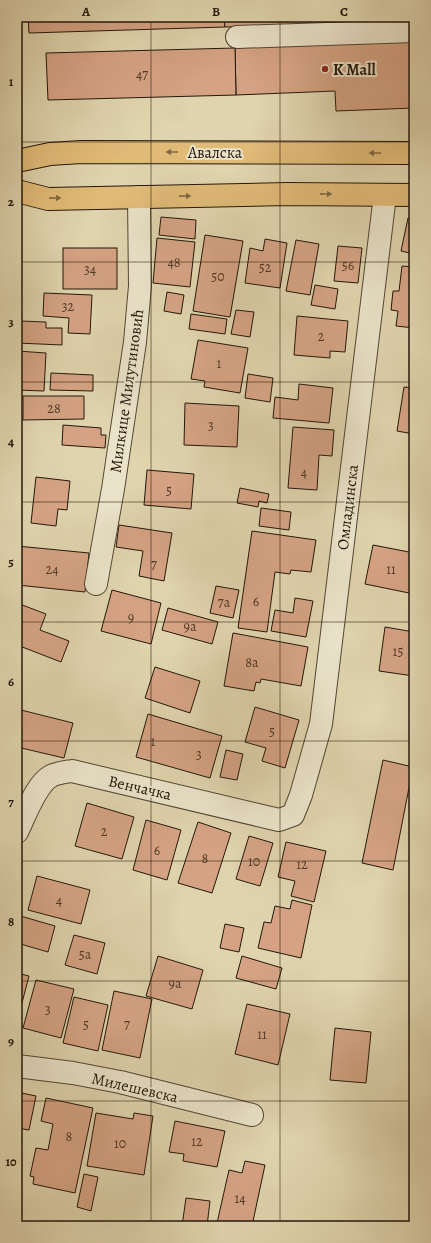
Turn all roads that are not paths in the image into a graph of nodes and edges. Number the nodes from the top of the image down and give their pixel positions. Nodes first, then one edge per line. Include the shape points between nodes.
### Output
1 (414, 31) edge
2 (237, 37) dead end
3 (414, 153) edge
4 (17, 162) edge
5 (17, 191) edge
6 (385, 195) junction
7 (414, 195) edge
8 (139, 197) junction
9 (96, 584) dead end
10 (293, 815) joint
11 (17, 832) edge
12 (17, 1066) edge
13 (252, 1115) dead end

1 - 2 street
3 -> 4 main road, Авалска via 81,152 50,154
5 -> 8 main road via 48,199
6 - 7 main road
8 -> 6 main road
6 - 10 street, Омладинска via 320,724
8 - 9 street, Милкице Милутиновић via 140,286 135,342
10 - 11 street, Венчачка via 279,820 72,772 52,775 45,781
12 - 13 street, Милешевска via 120,1082

